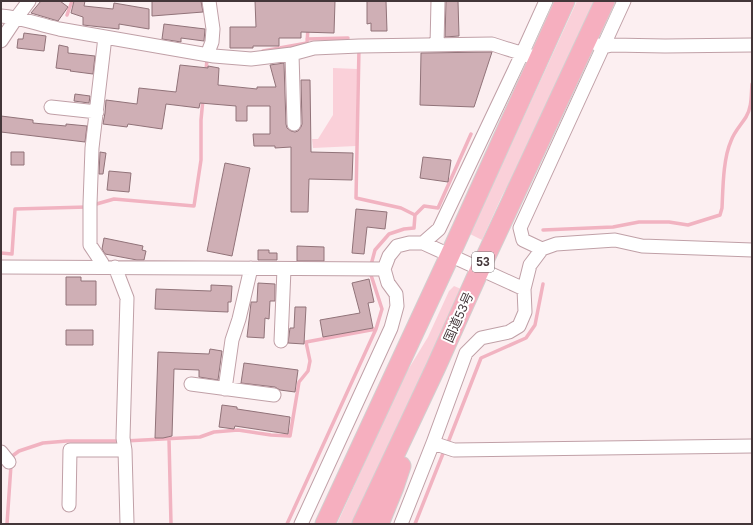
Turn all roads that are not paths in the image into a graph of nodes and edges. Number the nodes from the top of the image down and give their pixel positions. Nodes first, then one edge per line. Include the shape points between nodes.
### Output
1 (29, 1) edge
2 (208, 1) edge
3 (438, 1) edge
4 (546, 1) edge
5 (565, 1) edge
6 (605, 1) edge
7 (624, 1) edge
8 (1, 16) edge
9 (17, 17) junction
10 (105, 37) junction
11 (1, 41) edge
12 (595, 44) junction
13 (751, 44) edge
14 (437, 45) junction
15 (292, 54) junction
16 (207, 55) junction
17 (530, 56) junction
18 (51, 107) dead end
19 (97, 112) junction
20 (294, 124) dead end
21 (423, 243) junction
22 (542, 248) junction
23 (752, 250) edge
24 (450, 255) junction
25 (1, 267) edge
26 (109, 267) junction
27 (251, 268) junction
28 (284, 269) junction
29 (375, 269) junction
30 (480, 269) junction
31 (524, 289) junction
32 (281, 341) dead end
33 (436, 367) junction
34 (191, 384) dead end
35 (225, 389) junction
36 (274, 395) dead end
37 (433, 443) junction
38 (124, 444) junction
39 (752, 446) edge
40 (69, 505) dead end
41 (127, 523) dead end
42 (301, 524) edge
43 (325, 524) edge
44 (362, 524) edge
45 (379, 524) edge
46 (401, 524) edge

1 - 9 street
2 - 16 street via 213,29
3 - 14 street
4 - 17 street
5 - 17 highway, 53
6 - 12 highway, 国道53号 / 53
7 - 12 street
8 - 9 street
9 - 10 street via 44,26
9 - 11 street
10 - 16 street
10 - 19 street
12 - 13 street
12 - 22 street via 520,228 523,240
12 - 30 highway, 国道53号 / 53
14 - 15 street via 314,48
14 - 17 street via 492,44
15 - 16 street via 251,59
15 - 20 street
17 - 21 street via 439,229
17 - 24 highway, 53
18 - 19 street
19 - 26 street via 92,155 90,245 102,263
21 - 24 street
21 - 29 street via 397,246
22 - 23 street via 556,244 614,240 642,246
22 - 31 street via 530,265
24 - 30 street
24 - 43 highway, 53
25 - 26 street
26 - 27 street
26 - 38 street via 127,298
27 - 28 street
27 - 35 street via 232,340
28 - 29 street
28 - 32 street
29 - 42 street via 396,294 397,306 391,328
30 - 31 street
30 - 33 highway, 国道53号 / 53
31 - 37 street via 525,312 519,326 509,332 481,338 466,353
33 - 44 highway, 国道53号 / 53
33 - 45 highway
34 - 35 street
35 - 36 street
37 - 39 street via 454,450
37 - 46 street
38 - 40 street via 70,450
38 - 41 street

